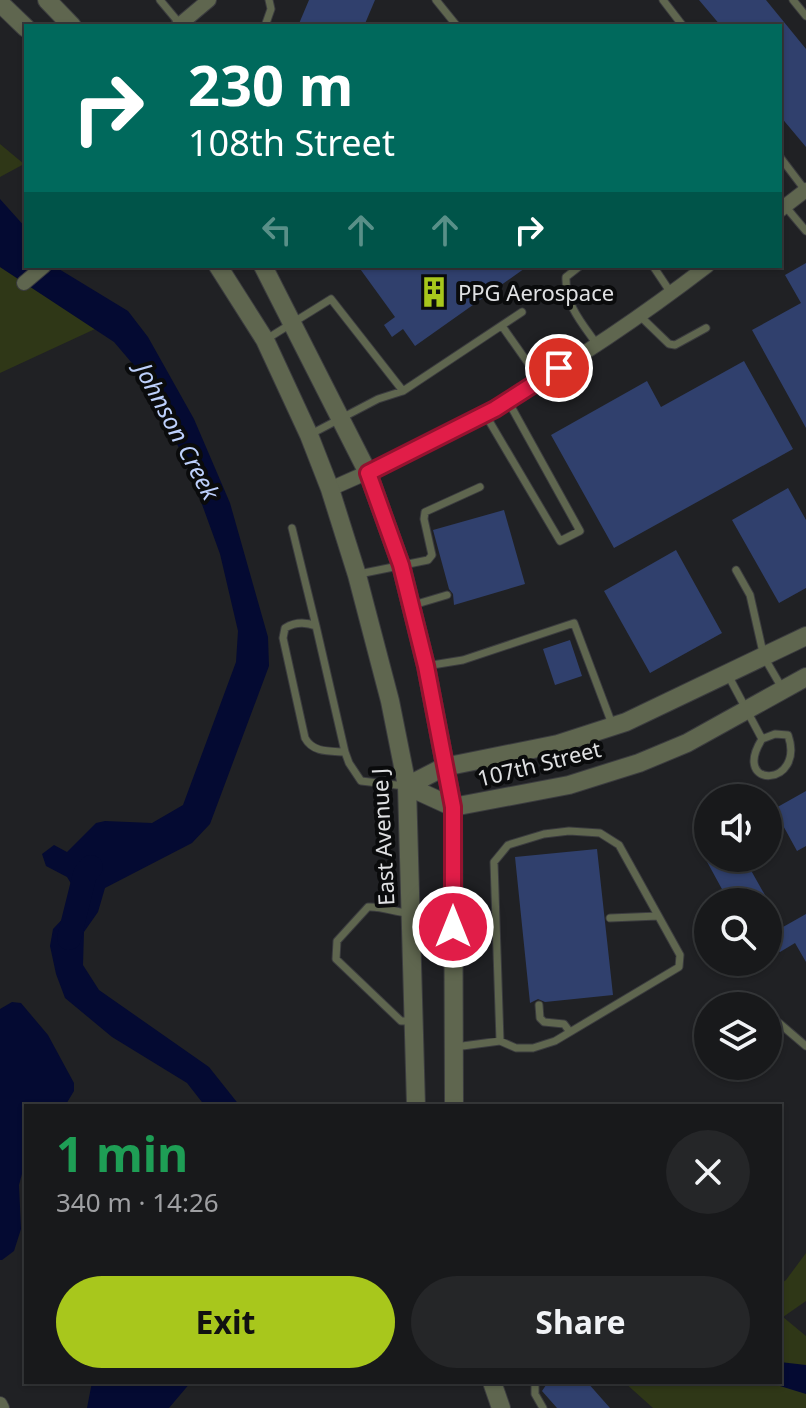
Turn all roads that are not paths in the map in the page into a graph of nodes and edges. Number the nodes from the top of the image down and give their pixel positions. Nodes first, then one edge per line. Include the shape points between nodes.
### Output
1 (47, 0) edge
2 (160, 0) edge
3 (209, 0) edge
4 (269, 0) edge
5 (436, 0) edge
6 (663, 0) edge
7 (793, 0) edge
8 (0, 3) edge
9 (806, 16) edge
10 (70, 24) edge
11 (178, 24) edge
12 (180, 24) edge
13 (266, 24) edge
14 (455, 24) edge
15 (681, 24) edge
16 (24, 26) edge
17 (782, 160) edge
18 (806, 190) edge
19 (782, 208) edge
20 (806, 231) edge
21 (42, 268) edge
22 (219, 268) edge
23 (264, 268) edge
24 (577, 268) edge
25 (654, 268) edge
26 (704, 268) edge
27 (24, 283) dead end
28 (671, 293) junction
29 (522, 312) dead end
30 (638, 315) junction
31 (293, 322) junction
32 (502, 326) junction
33 (706, 328) dead end
34 (265, 340) junction
35 (596, 343) junction
36 (540, 380) junction
37 (403, 391) junction
38 (508, 401) junction
39 (485, 414) junction
40 (341, 418) junction
41 (309, 435) junction
42 (368, 473) junction
43 (480, 487) dead end
44 (330, 489) junction
45 (292, 528) dead end
46 (401, 565) junction
47 (736, 570) dead end
48 (357, 575) junction
49 (447, 595) dead end
50 (410, 606) junction
51 (316, 626) junction
52 (806, 636) edge
53 (764, 657) junction
54 (426, 666) junction
55 (728, 675) junction
56 (806, 677) edge
57 (783, 690) junction
58 (746, 709) junction
59 (613, 726) junction
60 (762, 739) junction
61 (345, 752) junction
62 (444, 767) junction
63 (407, 786) junction
64 (453, 807) junction
65 (410, 913) junction
66 (658, 916) junction
67 (610, 918) dead end
68 (539, 1005) dead end
69 (412, 1021) junction
70 (782, 1026) edge
71 (570, 1032) junction
72 (500, 1041) junction
73 (806, 1046) edge
74 (453, 1047) junction
75 (416, 1104) edge
76 (454, 1104) edge
77 (493, 1384) edge
78 (535, 1384) edge
79 (501, 1408) edge
80 (543, 1408) edge

1 - 10 street
2 - 11 lane
3 - 12 street
4 - 13 lane
5 - 14 lane
6 - 15 lane
7 - 9 lane
8 - 16 street
17 - 18 lane
18 - 19 street
19 - 20 lane
21 - 27 street
22 - 34 street, East Avenue J
23 - 31 street
24 - 35 lane via 566,277 565,291
25 - 28 lane
26 - 28 street
28 - 30 street
29 - 32 lane
30 - 33 lane via 669,344
30 - 35 street
31 - 34 lane
31 - 37 lane via 331,299
31 - 40 street
32 - 36 lane
32 - 37 lane
34 - 41 street, East Avenue J
35 - 36 street
36 - 38 street
37 - 40 lane
38 - 39 street
38 - 39 lane via 580,531 560,541
39 - 42 street
40 - 41 lane
40 - 42 street
41 - 44 street, East Avenue J
42 - 44 street
42 - 46 street
43 - 46 lane via 425,512 432,555
44 - 48 street, East Avenue J
45 - 51 lane
46 - 48 lane
46 - 50 street
47 - 53 lane via 750,595
48 - 63 street, East Avenue J
49 - 50 lane
50 - 54 street
51 - 61 lane
51 - 61 lane via 291,624 283,638 305,738 315,749
52 - 53 street, 107th Street
53 - 55 street, 107th Street
53 - 57 lane
54 - 59 lane via 463,660 574,623
54 - 62 street
55 - 58 lane
55 - 59 street, 107th Street
56 - 57 street, 107th Street
57 - 58 street, 107th Street
58 - 60 lane
58 - 64 street, 107th Street via 639,763 569,785
59 - 62 street, 107th Street via 558,744
60 - 60 lane via 756,748 764,771 773,777 793,771 800,760 798,746 788,735
61 - 63 lane via 361,781
62 - 63 street, 107th Street
62 - 64 street
63 - 64 street, 107th Street
63 - 65 street, East Avenue J
64 - 74 street
65 - 69 street, East Avenue J
65 - 69 lane via 368,907 337,941 336,959 401,1021
66 - 67 lane
66 - 71 lane via 680,955 679,967
66 - 72 lane via 619,845 600,833 544,834 508,845 494,862
68 - 71 lane via 544,1022 564,1024
69 - 75 street, East Avenue J
70 - 73 lane
71 - 72 lane via 533,1048
72 - 74 lane
74 - 76 street
77 - 79 street
78 - 80 lane

